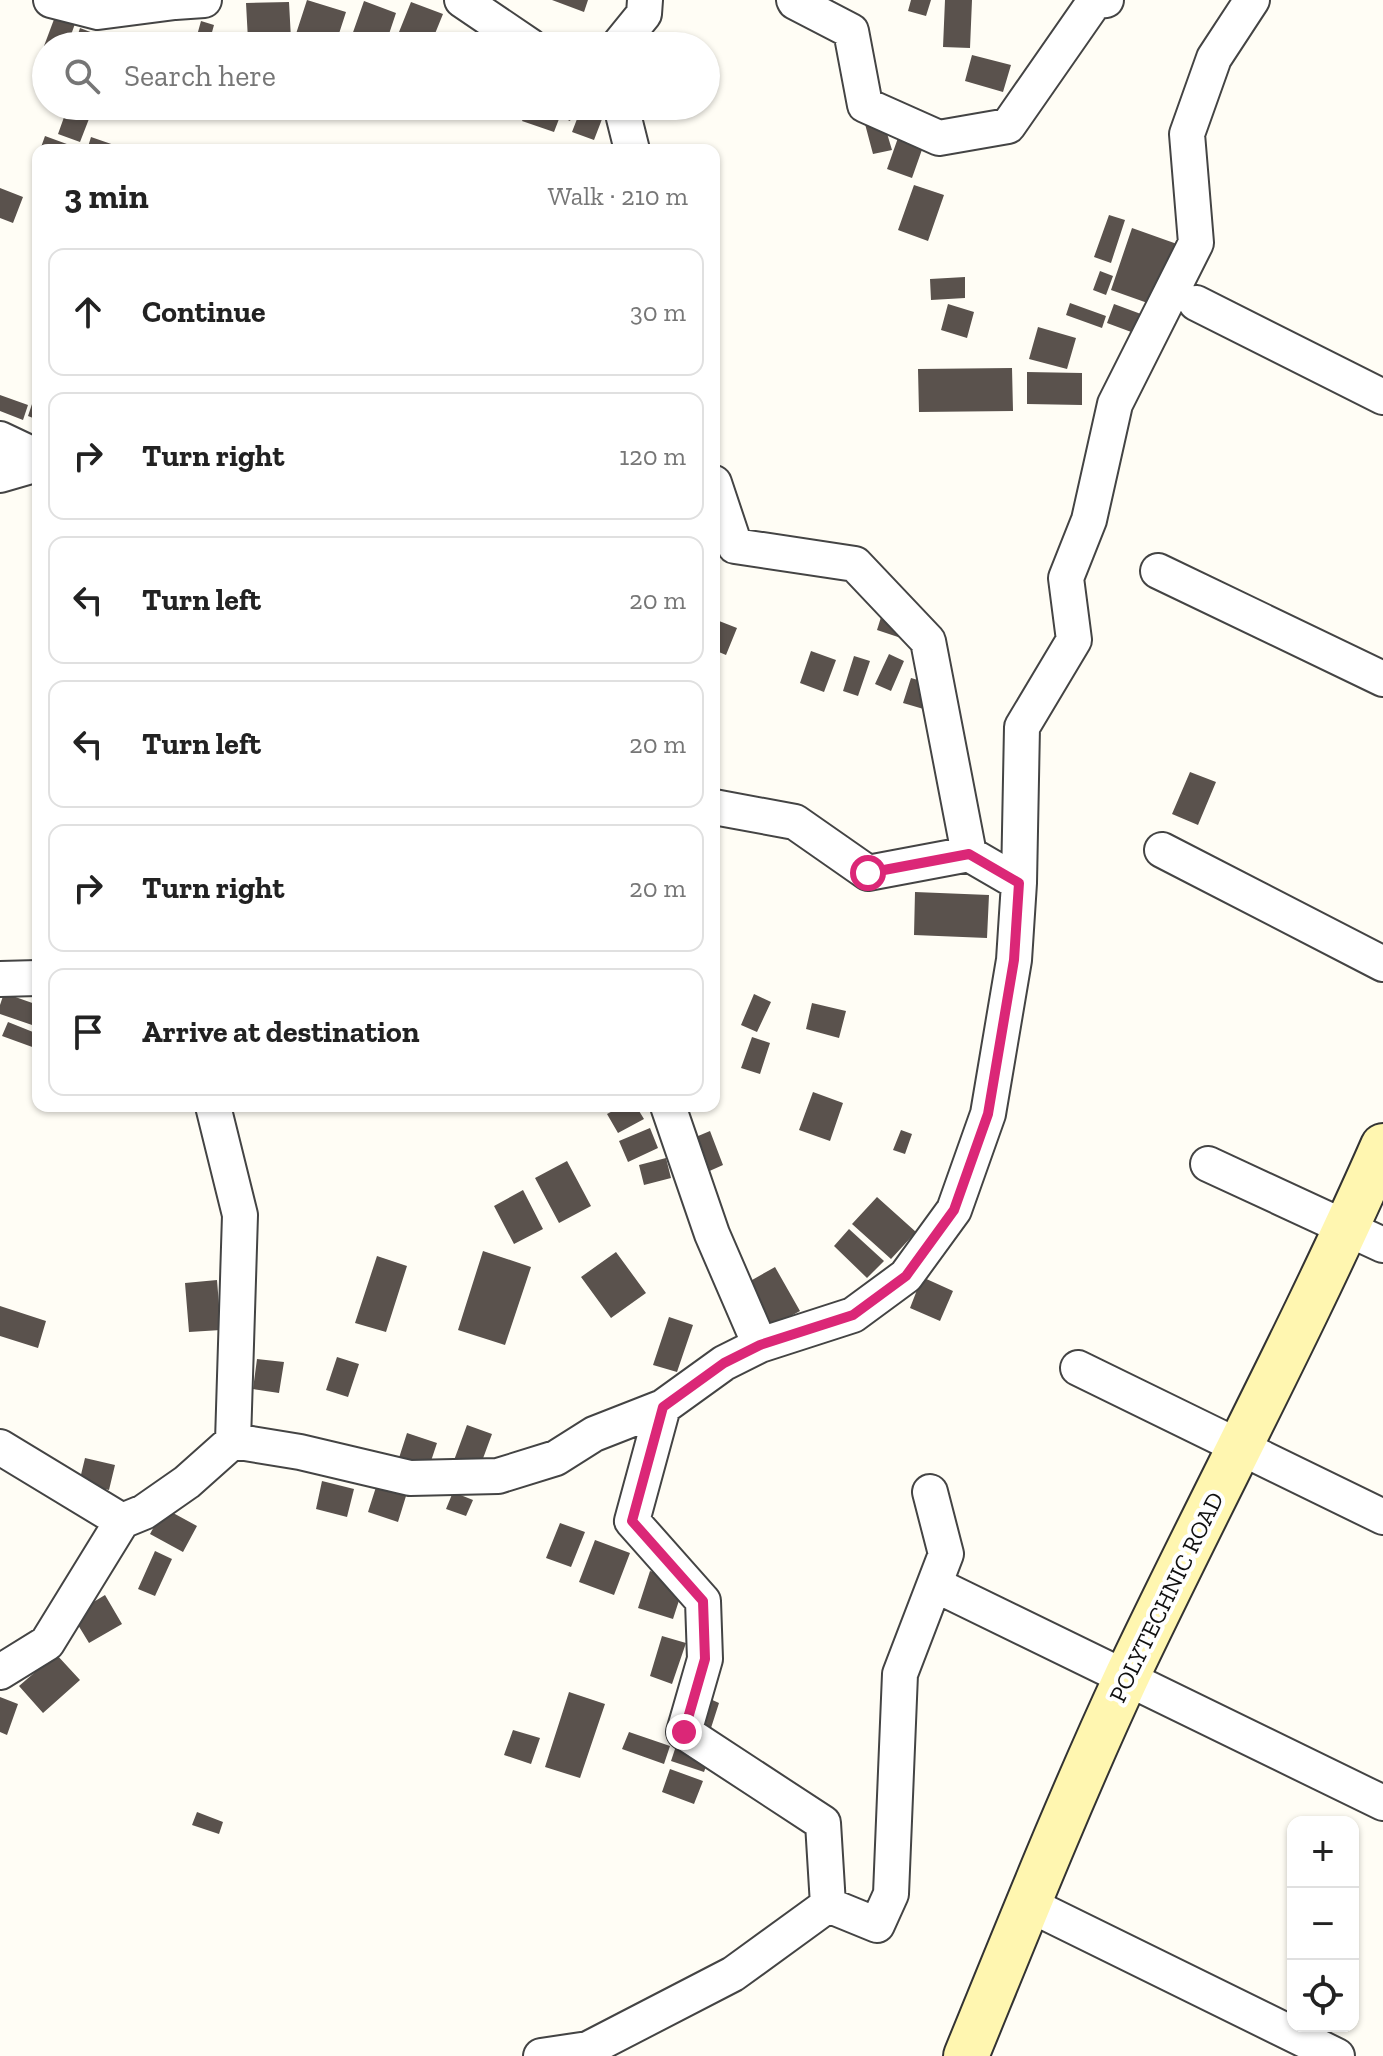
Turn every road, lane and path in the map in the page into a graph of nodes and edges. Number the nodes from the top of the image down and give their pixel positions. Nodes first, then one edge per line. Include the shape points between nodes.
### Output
1 (51, 0) edge
2 (204, 0) edge
3 (462, 0) edge
4 (645, 0) edge
5 (794, 0) edge
6 (1106, 0) edge
7 (1252, 0) edge
8 (509, 32) edge
9 (629, 32) edge
10 (624, 120) edge
11 (630, 144) edge
12 (1196, 303) dead end
13 (1383, 397) edge
14 (0, 439) edge
15 (32, 454) edge
16 (32, 466) edge
17 (0, 475) edge
18 (720, 501) edge
19 (1158, 571) dead end
20 (1383, 679) edge
21 (720, 808) edge
22 (1162, 850) dead end
23 (969, 854) junction
24 (1019, 883) junction
25 (1383, 964) edge
26 (32, 978) edge
27 (0, 979) edge
28 (214, 1112) edge
29 (670, 1112) edge
30 (1383, 1146) edge
31 (1208, 1164) dead end
32 (1365, 1237) edge
33 (760, 1345) junction
34 (1078, 1368) dead end
35 (663, 1407) junction
36 (233, 1441) junction
37 (1239, 1446) junction
38 (0, 1447) edge
39 (930, 1492) dead end
40 (1383, 1517) edge
41 (122, 1521) junction
42 (948, 1591) dead end
43 (0, 1672) edge
44 (1126, 1678) junction
45 (1383, 1803) edge
46 (1028, 1904) junction
47 (828, 1905) junction
48 (541, 2056) edge
49 (966, 2056) edge
50 (1337, 2056) edge

1 - 2 street via 98,12
3 - 8 street
4 - 9 street via 644,14
5 - 6 street via 851,31 865,105 939,138 1008,126 1095,1
7 - 24 street via 1214,58 1187,134 1196,243 1115,404 1089,520 1066,578 1074,640 1022,727
10 - 11 street
12 - 13 street
14 - 15 street
16 - 17 street
18 - 23 street via 735,546 855,564 928,641
19 - 20 street
21 - 23 street via 795,822 868,873
22 - 25 street
23 - 24 street
24 - 33 street via 1014,960 988,1114 954,1210 906,1276 853,1315
26 - 27 street
28 - 36 street via 240,1215
29 - 33 street via 712,1234
30 - 32 street, POLYTECHNIC ROAD
31 - 32 street
32 - 37 street, POLYTECHNIC ROAD
33 - 35 street via 724,1363
34 - 37 street
35 - 36 street via 594,1434 556,1458 498,1476 410,1478
35 - 47 street via 632,1521 703,1601 705,1659 684,1732 823,1823
36 - 41 street via 177,1489
37 - 40 street
37 - 44 street, POLYTECHNIC ROAD
38 - 41 street
39 - 47 street via 946,1554 900,1674 891,1894 877,1925
41 - 43 street via 47,1643
42 - 44 street
44 - 45 street
44 - 46 street, POLYTECHNIC ROAD
46 - 49 street, POLYTECHNIC ROAD
46 - 50 street
47 - 48 street via 733,1974 588,2049

